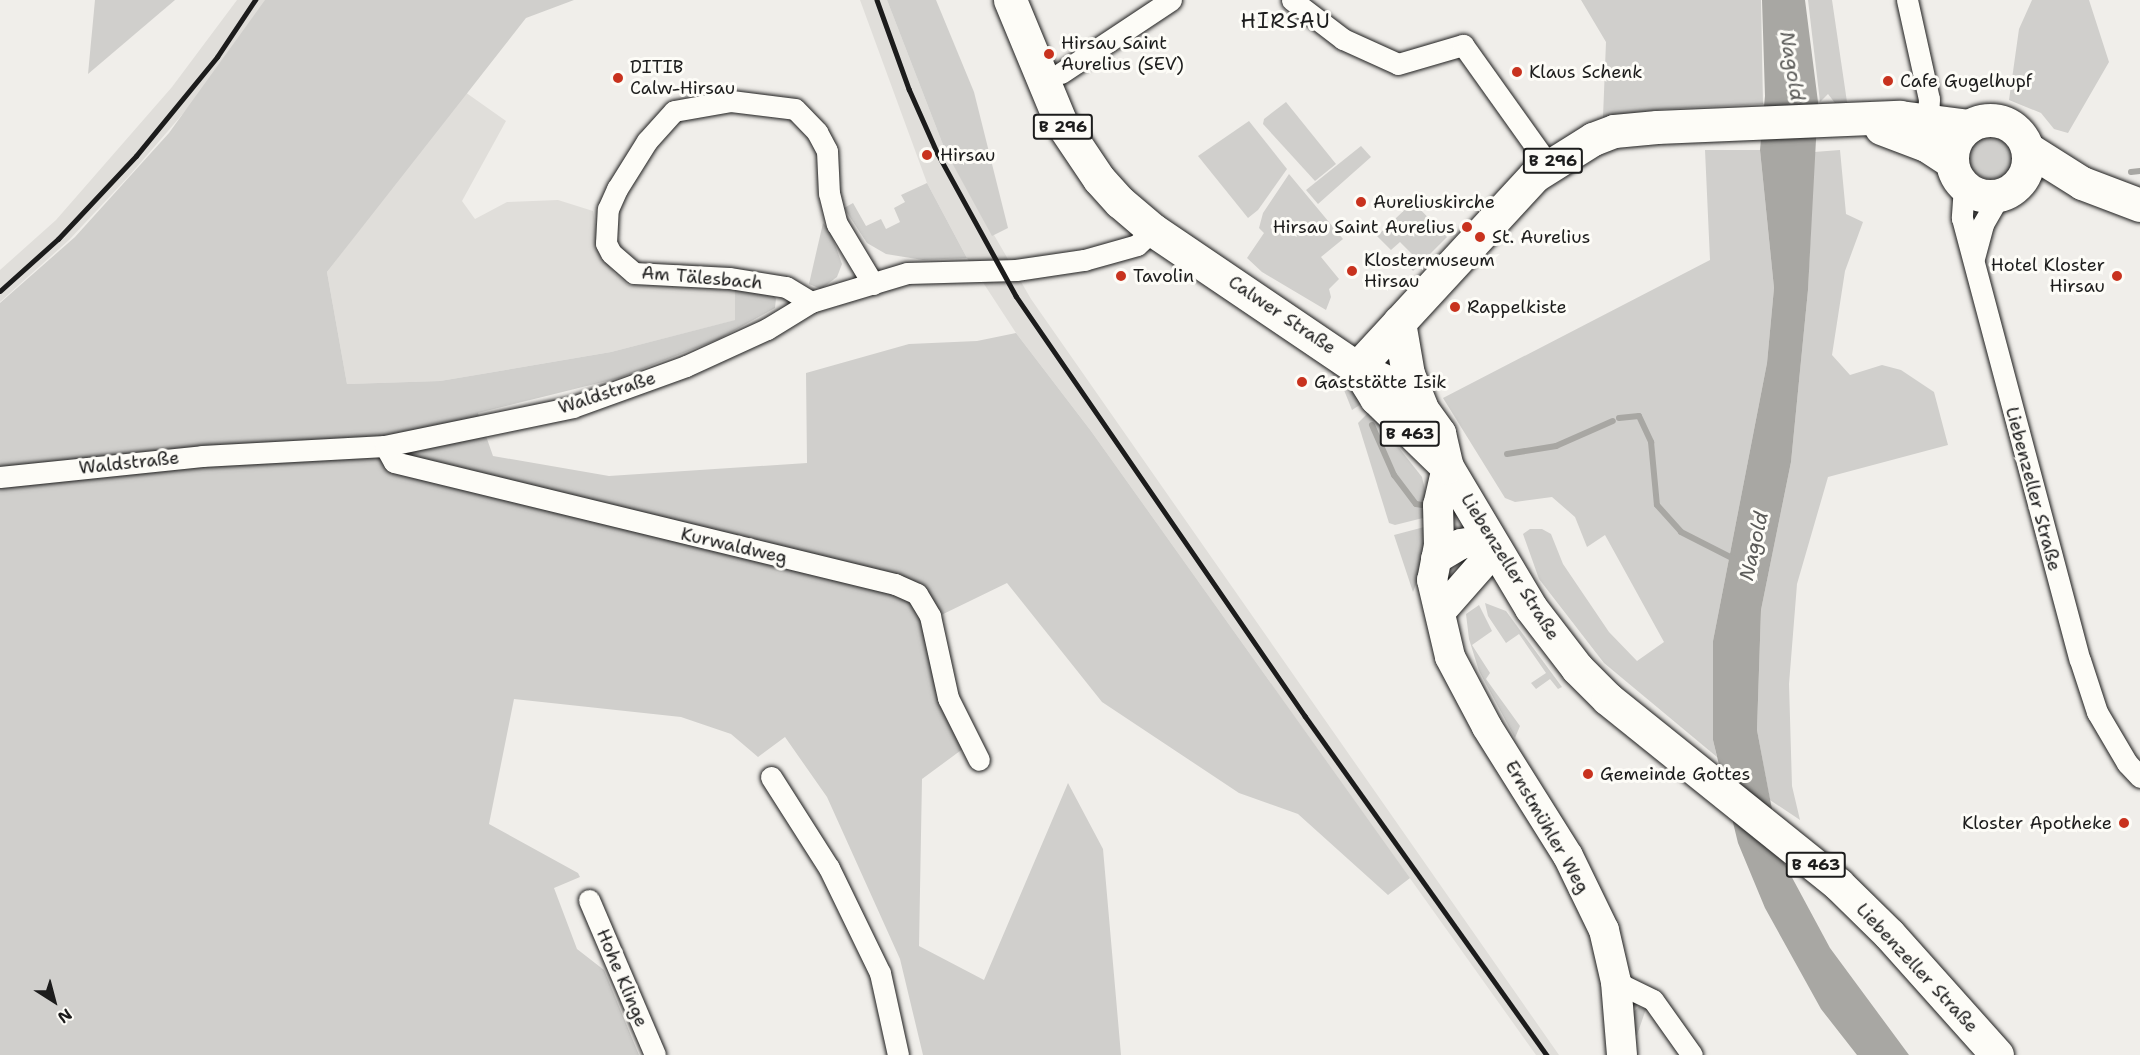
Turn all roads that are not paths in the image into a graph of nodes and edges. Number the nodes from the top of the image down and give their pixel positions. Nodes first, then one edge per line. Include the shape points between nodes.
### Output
1 (1010, 0) edge
2 (1171, 0) edge
3 (1292, 0) edge
4 (1907, 0) edge
5 (1061, 73) dead end
6 (2028, 149) junction
7 (1943, 154) junction
8 (1548, 164) junction
9 (2082, 183) junction
10 (2008, 191) junction
11 (2140, 206) edge
12 (1153, 230) junction
13 (1974, 259) junction
14 (873, 284) junction
15 (811, 302) junction
16 (1399, 322) junction
17 (1357, 368) junction
18 (1421, 408) junction
19 (385, 446) junction
20 (1447, 467) junction
21 (0, 477) edge
22 (1490, 539) junction
23 (1436, 559) junction
24 (1442, 610) junction
25 (979, 760) dead end
26 (771, 777) dead end
27 (2140, 777) edge
28 (590, 900) dead end
29 (1616, 982) junction
30 (655, 1055) edge
31 (898, 1055) edge
32 (1622, 1055) edge
33 (1692, 1055) edge
34 (1997, 1055) edge

1 - 12 main road, Calwer Straße / B 296 via 1066,131 1099,179
2 - 5 street
3 - 8 street via 1343,39 1398,64 1463,45
4 - 7 street, Liebenzeller Straße
6 - 7 main road, B 296 via 2010,124 1989,120 1969,126
6 - 9 main road, B 296
6 - 10 main road via 2027,170
7 - 8 main road, B 296 via 1850,121 1614,130
7 - 10 main road, B 296 via 1980,195
7 - 13 street, Liebenzeller Straße
8 - 16 main road, B 296
9 - 10 main road, B 296
9 - 11 main road, B 296
10 - 13 street, Liebenzeller Straße via 1983,224
12 - 14 street, Waldstraße via 1137,245 1084,260 1016,270 907,273
12 - 17 main road, Calwer Straße / B 296
13 - 27 street, Liebenzeller Straße via 2080,660 2097,712 2127,763
14 - 15 street, Waldstraße
14 - 15 street, Am Tälesbach via 837,224 829,193 827,151 817,132 795,109 731,101 674,111 647,141 608,209 606,243 611,253 634,273 729,278 786,287
15 - 19 street, Waldstraße via 767,329 635,387 573,407
16 - 17 main road, B 296
16 - 18 main road via 1408,374
17 - 18 main road, Liebenzeller Straße / B 463 via 1392,384
17 - 20 main road, Liebenzeller Straße / B 463 via 1376,398
18 - 20 main road, Liebenzeller Straße / B 463 via 1439,433
19 - 21 street, Waldstraße via 202,456
19 - 25 street, Kurwaldweg via 394,462 895,584 917,594 930,616 948,698
20 - 22 main road, Liebenzeller Straße / B 463
20 - 23 main road, Ernstmühler Weg via 1438,505
22 - 23 main road via 1461,544
22 - 24 main road via 1485,561
22 - 34 main road, Liebenzeller Straße / B 463 via 1531,608 1577,668 1608,699 1838,884
23 - 24 main road, Ernstmühler Weg via 1432,580
24 - 29 main road, Ernstmühler Weg via 1443,633 1462,685 1568,856 1604,930
26 - 31 street via 829,868 880,973
28 - 30 street, Hohe Klinge
29 - 32 main road, Ernstmühler Weg
29 - 33 street via 1653,1000

